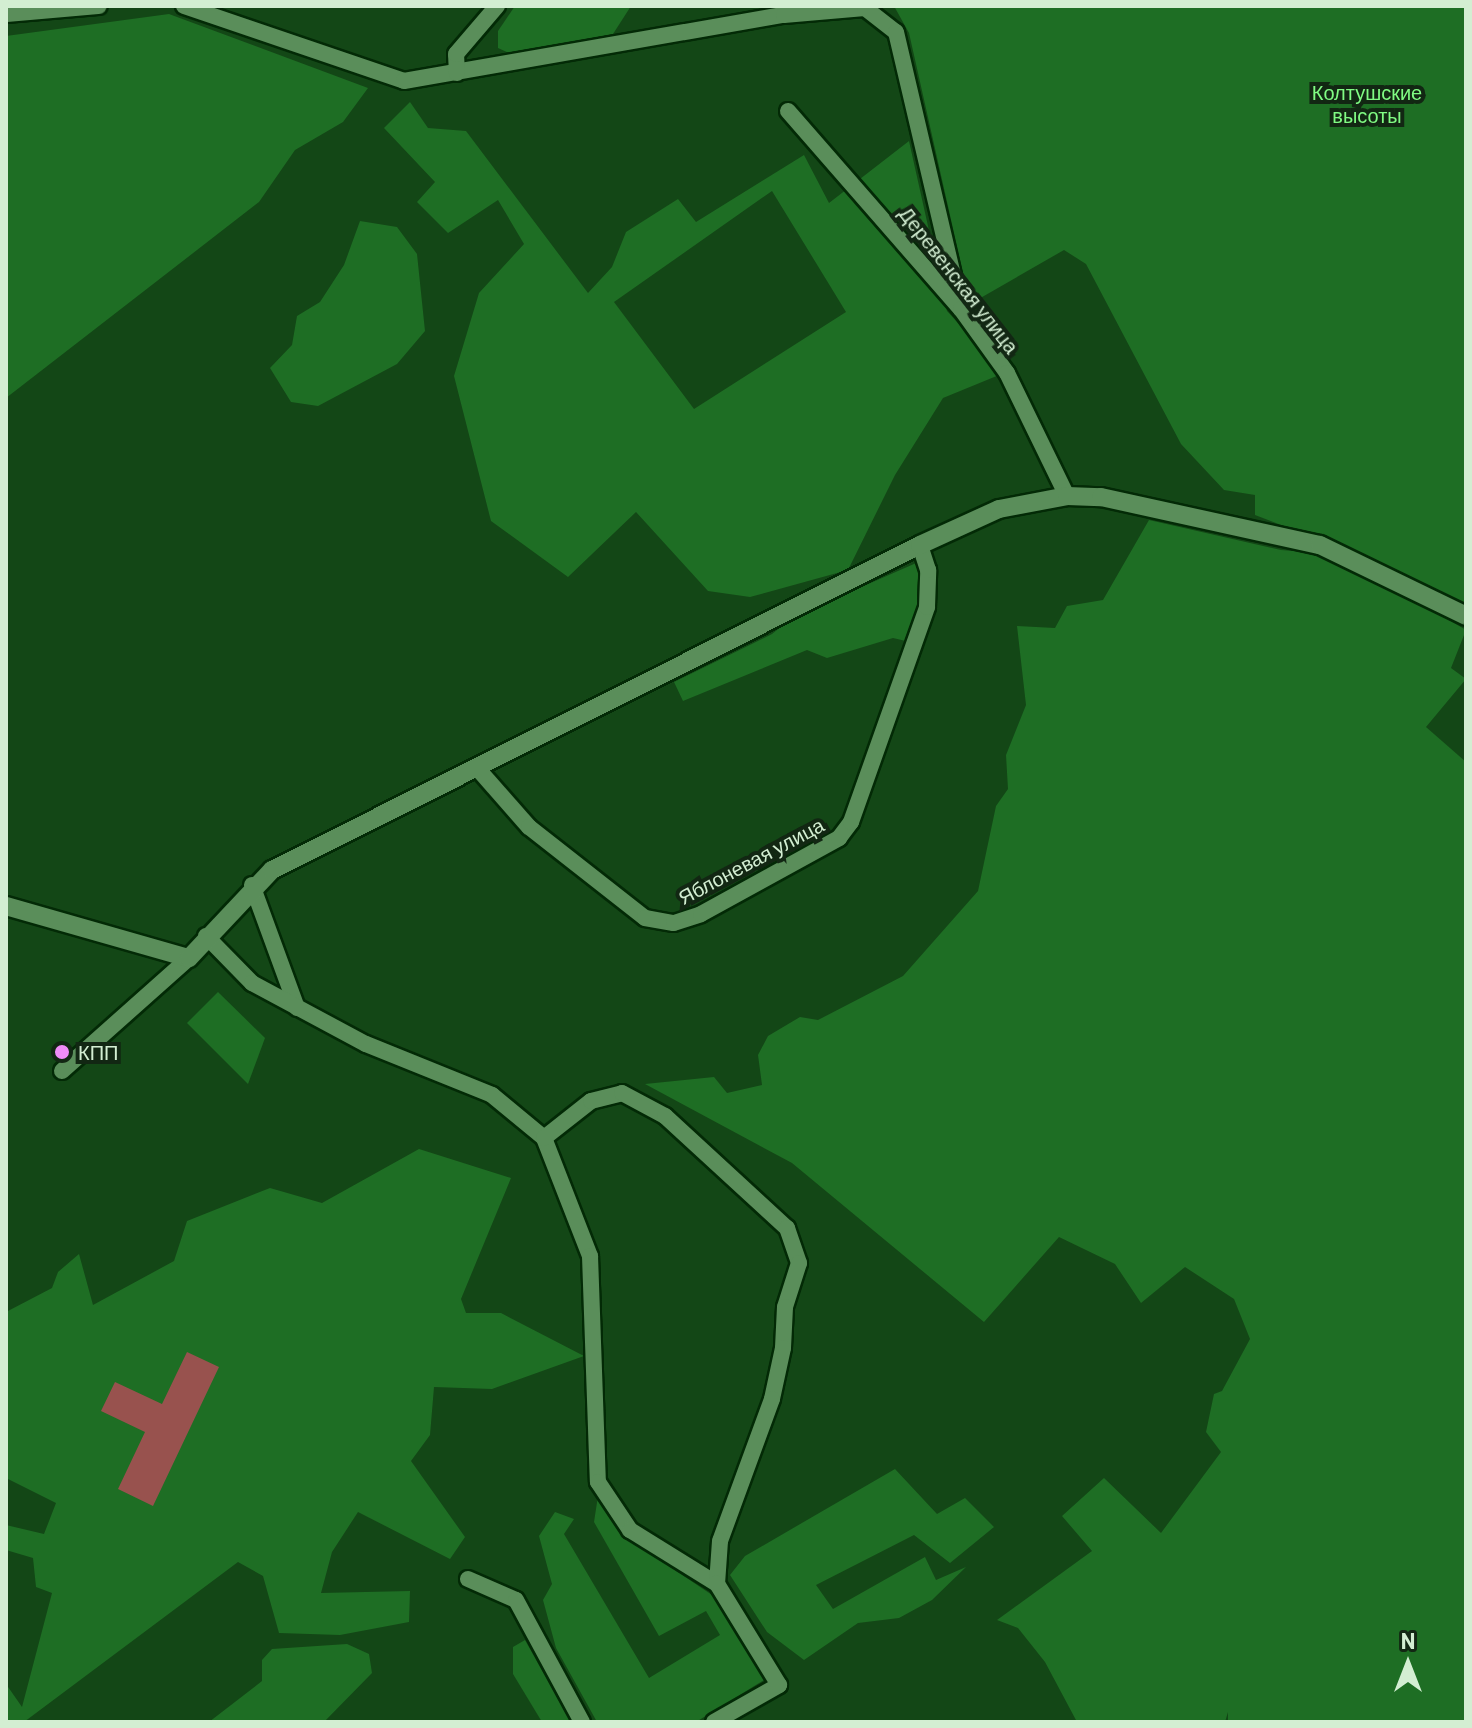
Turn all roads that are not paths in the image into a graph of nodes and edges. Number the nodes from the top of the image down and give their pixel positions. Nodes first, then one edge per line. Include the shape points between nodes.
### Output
1 (99, 6) edge
2 (184, 6) edge
3 (497, 6) edge
4 (6, 14) edge
5 (457, 73) junction
6 (788, 111) dead end
7 (961, 309) junction
8 (1067, 496) junction
9 (920, 545) junction
10 (1466, 616) edge
11 (478, 769) junction
12 (252, 885) junction
13 (6, 906) edge
14 (206, 936) junction
15 (189, 958) junction
16 (297, 1008) junction
17 (62, 1071) dead end
18 (544, 1138) junction
19 (468, 1579) dead end
20 (717, 1584) junction
21 (582, 1722) edge
22 (714, 1722) edge

1 - 4 street
2 - 5 street via 383,78
3 - 5 street via 456,54
5 - 7 street via 821,9 865,8 883,16 896,32 919,114
6 - 7 street, Деревенская улица
7 - 8 street, Деревенская улица via 1007,373
8 - 9 street via 999,509
8 - 10 street via 1112,499 1320,545
9 - 11 street
9 - 11 street, Яблоневая улица via 928,570 927,607 851,822 839,838 701,914 674,923 645,918 529,827
11 - 12 street
12 - 14 street
12 - 16 street
13 - 15 street
14 - 15 street
14 - 16 street via 252,983
15 - 17 street
16 - 18 street via 492,1095
18 - 20 street via 590,1256 598,1482 630,1530
18 - 20 street via 591,1101 622,1093 665,1116 787,1228 799,1263 785,1307 783,1348 772,1399 720,1541
19 - 21 street via 516,1600
20 - 22 street via 779,1685

